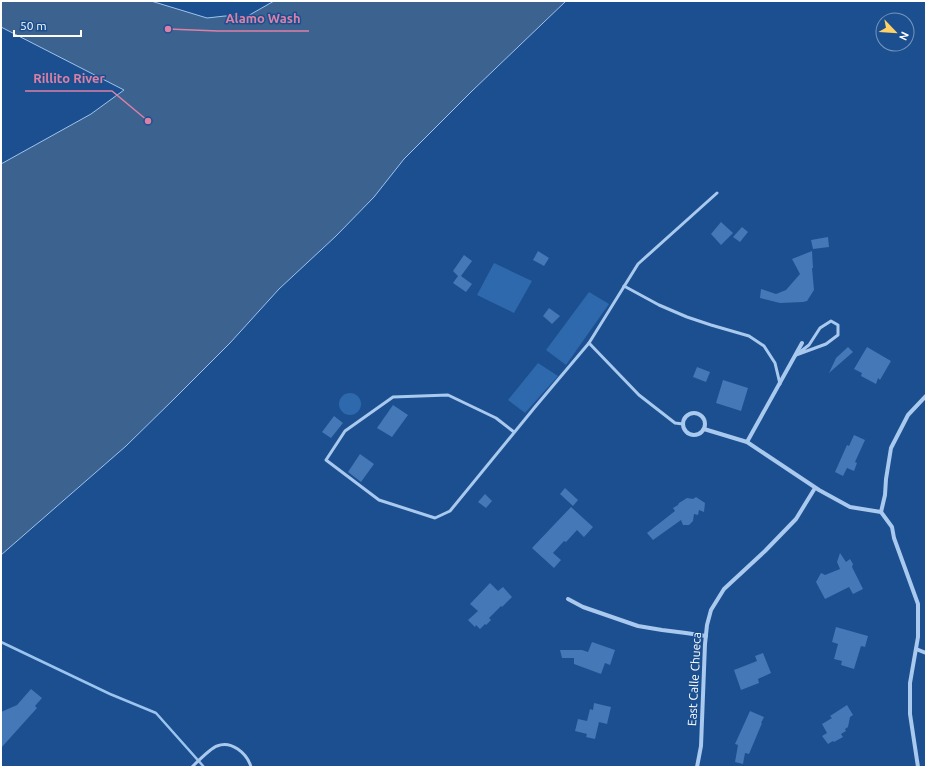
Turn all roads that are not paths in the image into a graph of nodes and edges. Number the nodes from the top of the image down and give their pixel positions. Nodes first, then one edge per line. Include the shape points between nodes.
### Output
1 (716, 193) dead end
2 (624, 286) junction
3 (589, 343) junction
4 (802, 343) dead end
5 (796, 356) junction
6 (780, 384) junction
7 (926, 396) edge
8 (682, 424) junction
9 (704, 429) junction
10 (514, 432) junction
11 (747, 442) junction
12 (815, 488) junction
13 (881, 512) junction
14 (568, 599) dead end
15 (706, 636) junction
16 (916, 649) junction
17 (926, 653) edge
18 (192, 767) edge
19 (251, 767) edge
20 (697, 767) edge
21 (918, 767) edge

1 - 2 lane via 638,264
2 - 3 lane
2 - 6 lane via 687,317 749,336 764,346 775,363
3 - 8 lane via 639,395 675,423
3 - 10 lane
4 - 5 street
5 - 5 lane via 826,344 838,335 838,325 831,321 820,328 809,345
5 - 6 street
6 - 11 street
7 - 13 street via 908,414 891,448
8 - 9 street via 691,436 699,435
8 - 9 street via 691,413 698,414 704,419
9 - 11 street
10 - 10 lane via 496,418 448,395 393,397 345,432 326,460 379,500 435,518 450,511
11 - 12 street
12 - 13 street via 850,507
12 - 15 street, East Calle Chueca via 796,519 724,589 711,610
13 - 16 street via 892,527 918,604
14 - 15 street via 583,607 638,626
15 - 20 street, East Calle Chueca via 701,746
16 - 17 street
16 - 21 street via 910,683 910,714
18 - 19 lane via 216,746 227,745 242,751

